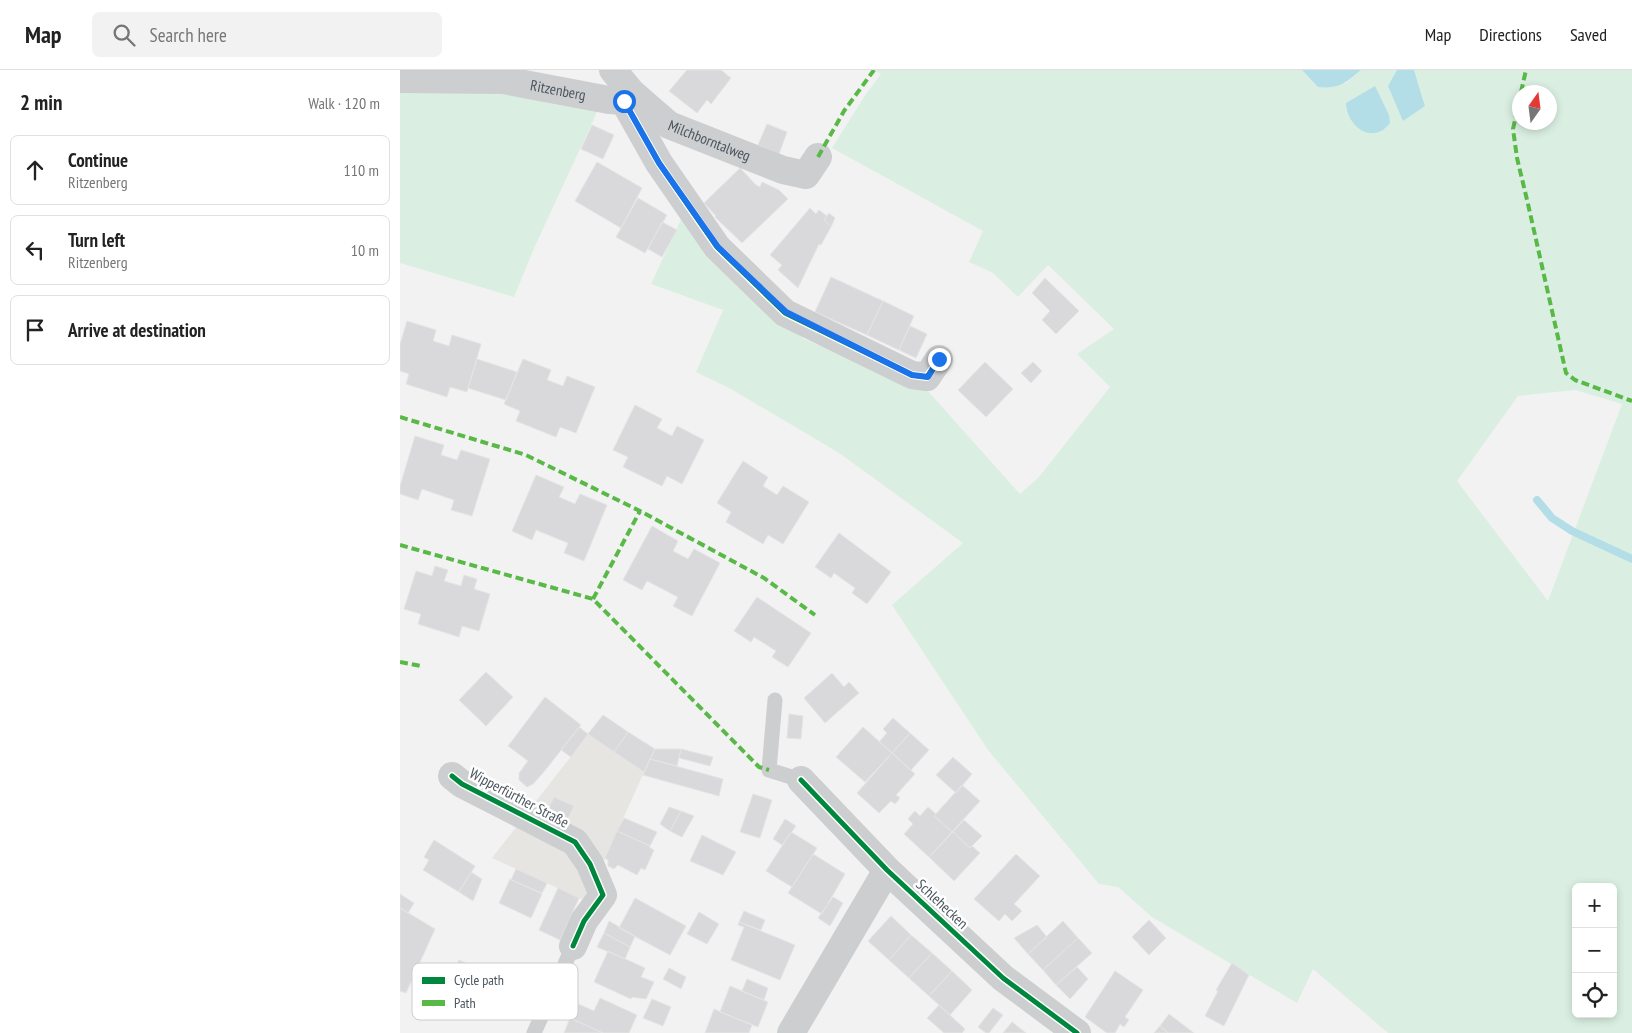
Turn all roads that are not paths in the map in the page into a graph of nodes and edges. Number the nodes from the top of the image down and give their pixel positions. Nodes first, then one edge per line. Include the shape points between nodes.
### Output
1 (613, 70) edge
2 (400, 79) edge
3 (628, 96) junction
4 (818, 157) dead end
5 (939, 359) dead end
6 (775, 700) dead end
7 (452, 776) dead end
8 (801, 780) joint
9 (887, 870) junction
10 (573, 946) joint
11 (565, 963) edge
12 (540, 1020) edge
13 (534, 1033) edge
14 (791, 1033) edge
15 (1077, 1033) edge

1 - 3 street, Milchborntalweg
2 - 3 street, Ritzenberg via 503,80 609,100
3 - 4 street, Milchborntalweg via 669,125 783,170 806,175
3 - 5 street via 659,163 718,247 786,312 912,375 928,377
6 - 8 lane via 769,770
7 - 10 street, Wipperfürther Straße via 576,842 603,895 584,921
8 - 9 street, Schlehecken
9 - 14 street
9 - 15 street, Schlehecken via 1003,978
10 - 11 lane, Wipperfürther Straße
12 - 13 lane, Wipperfürther Straße

